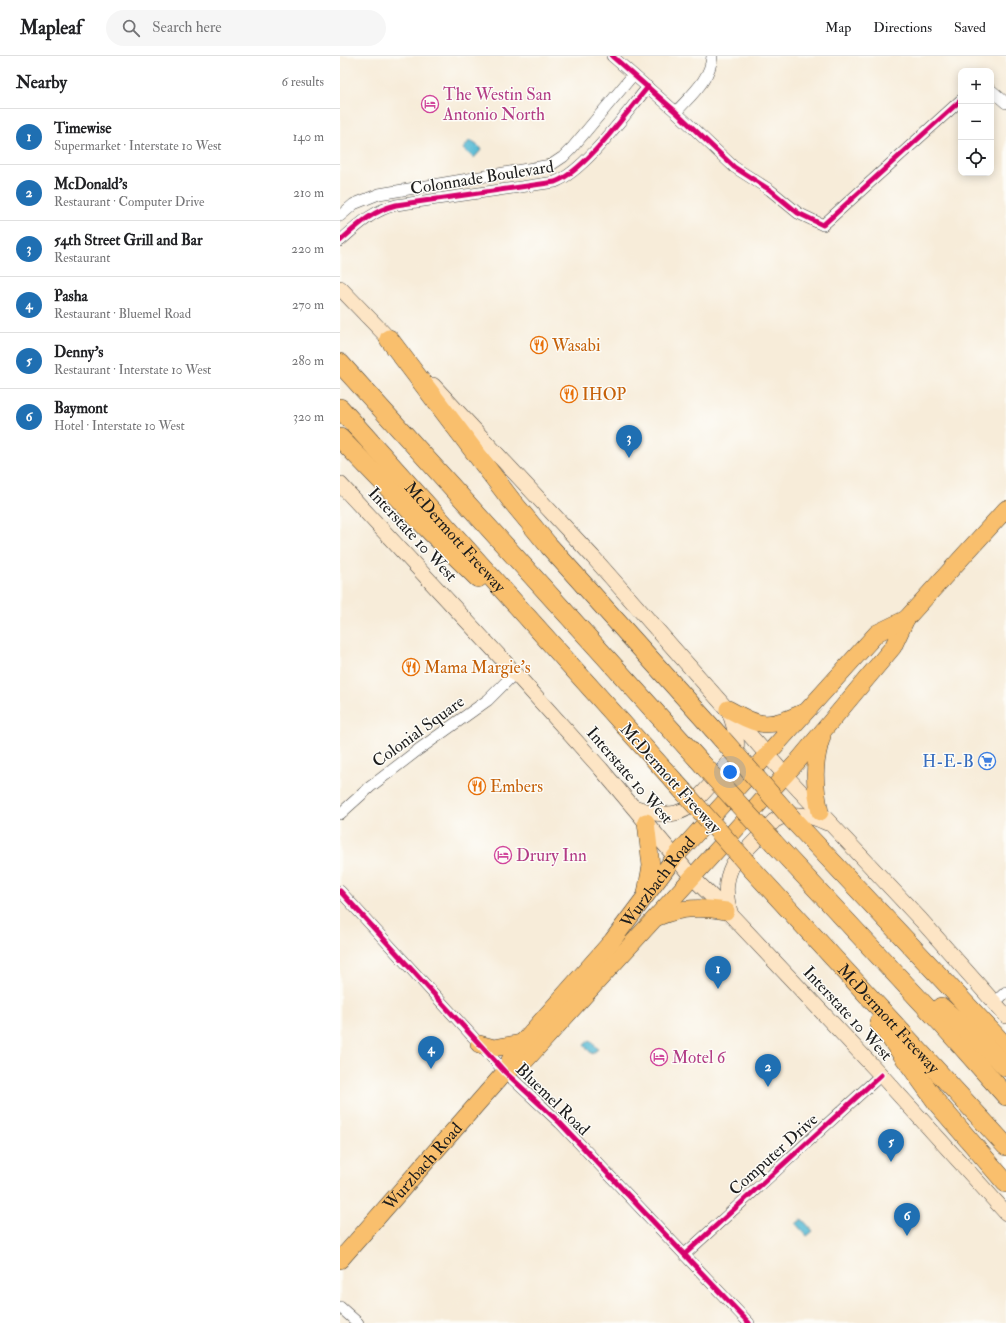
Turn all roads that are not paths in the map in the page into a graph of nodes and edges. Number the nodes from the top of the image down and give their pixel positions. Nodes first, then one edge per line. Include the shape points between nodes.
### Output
1 (612, 56) edge
2 (712, 56) edge
3 (633, 75) junction
4 (648, 87) junction
5 (994, 93) edge
6 (958, 103) edge
7 (1006, 103) edge
8 (676, 112) junction
9 (340, 216) edge
10 (340, 241) edge
11 (340, 288) edge
12 (389, 339) junction
13 (340, 363) edge
14 (340, 408) edge
15 (340, 438) edge
16 (340, 484) edge
17 (1006, 509) edge
18 (906, 619) junction
19 (515, 673) junction
20 (582, 678) junction
21 (728, 709) junction
22 (809, 709) junction
23 (824, 730) junction
24 (768, 754) junction
25 (786, 775) junction
26 (633, 807) junction
27 (820, 812) junction
28 (340, 814) edge
29 (646, 822) junction
30 (832, 825) junction
31 (675, 857) junction
32 (692, 877) junction
33 (340, 891) edge
34 (645, 896) junction
35 (728, 913) junction
36 (656, 918) junction
37 (867, 943) junction
38 (842, 967) junction
39 (1006, 992) edge
40 (994, 1003) junction
41 (1006, 1016) edge
42 (521, 1043) junction
43 (479, 1044) junction
44 (1006, 1047) edge
45 (1006, 1067) edge
46 (505, 1072) junction
47 (881, 1075) junction
48 (1006, 1096) edge
49 (1006, 1146) edge
50 (1006, 1183) edge
51 (1006, 1213) edge
52 (685, 1254) junction
53 (340, 1260) edge
54 (340, 1307) edge
55 (358, 1323) edge
56 (749, 1323) edge

1 - 3 street
2 - 8 street via 705,79
3 - 4 street
3 - 9 street, Colonnade Boulevard via 572,148 551,165 380,194 354,204
4 - 8 street
4 - 10 street, Colonnade Boulevard via 584,162 564,179 396,205 366,218
5 - 7 street
6 - 8 street via 823,225 806,218 770,190 734,168
11 - 12 main road
12 - 21 main road via 587,551
12 - 44 highway, bridge via 549,546 793,820
13 - 37 highway, McDermott Freeway, bridge
14 - 20 highway, McDermott Freeway
15 - 20 highway via 430,531
16 - 19 main road, Interstate 10 West
17 - 18 main road, Wurzbach Road
18 - 22 main road, Wurzbach Road via 878,633
18 - 23 main road, Wurzbach Road via 893,647
19 - 26 main road, Interstate 10 West
19 - 28 street, Colonial Square via 488,700 370,787
20 - 38 highway, McDermott Freeway, bridge
21 - 22 main road via 758,724 771,724 780,723
21 - 24 main road
21 - 26 main road via 736,735 736,752 687,809 662,814
22 - 24 main road, Wurzbach Road
23 - 25 main road, Wurzbach Road
23 - 27 main road via 814,771
24 - 25 main road
24 - 31 main road, Wurzbach Road
25 - 27 main road
25 - 32 main road, Wurzbach Road
26 - 29 main road, Interstate 10 West
27 - 30 main road
29 - 31 main road, Interstate 10 West
29 - 34 main road via 650,866
30 - 35 main road via 805,815 781,816 774,821 733,864 725,886
30 - 40 main road
31 - 32 main road, Interstate 10 West
31 - 34 main road, Wurzbach Road
32 - 35 main road, Interstate 10 West
32 - 36 main road, Wurzbach Road
33 - 43 street, Bluemel Road
34 - 42 main road, Wurzbach Road via 612,940
35 - 36 main road via 699,907 687,908
35 - 47 main road, Interstate 10 West
36 - 46 main road, Wurzbach Road via 526,1060
37 - 45 highway
37 - 48 highway, McDermott Freeway
38 - 49 highway, McDermott Freeway
38 - 50 highway via 903,1058 938,1104
39 - 40 street
40 - 41 main road
42 - 43 main road via 494,1048
42 - 46 main road, Wurzbach Road via 513,1052
43 - 46 street, Bluemel Road
46 - 52 street, Bluemel Road via 560,1123
46 - 53 main road, Wurzbach Road
47 - 51 main road, Interstate 10 West
47 - 52 street, Computer Drive
52 - 56 street, Bluemel Road
54 - 55 street

